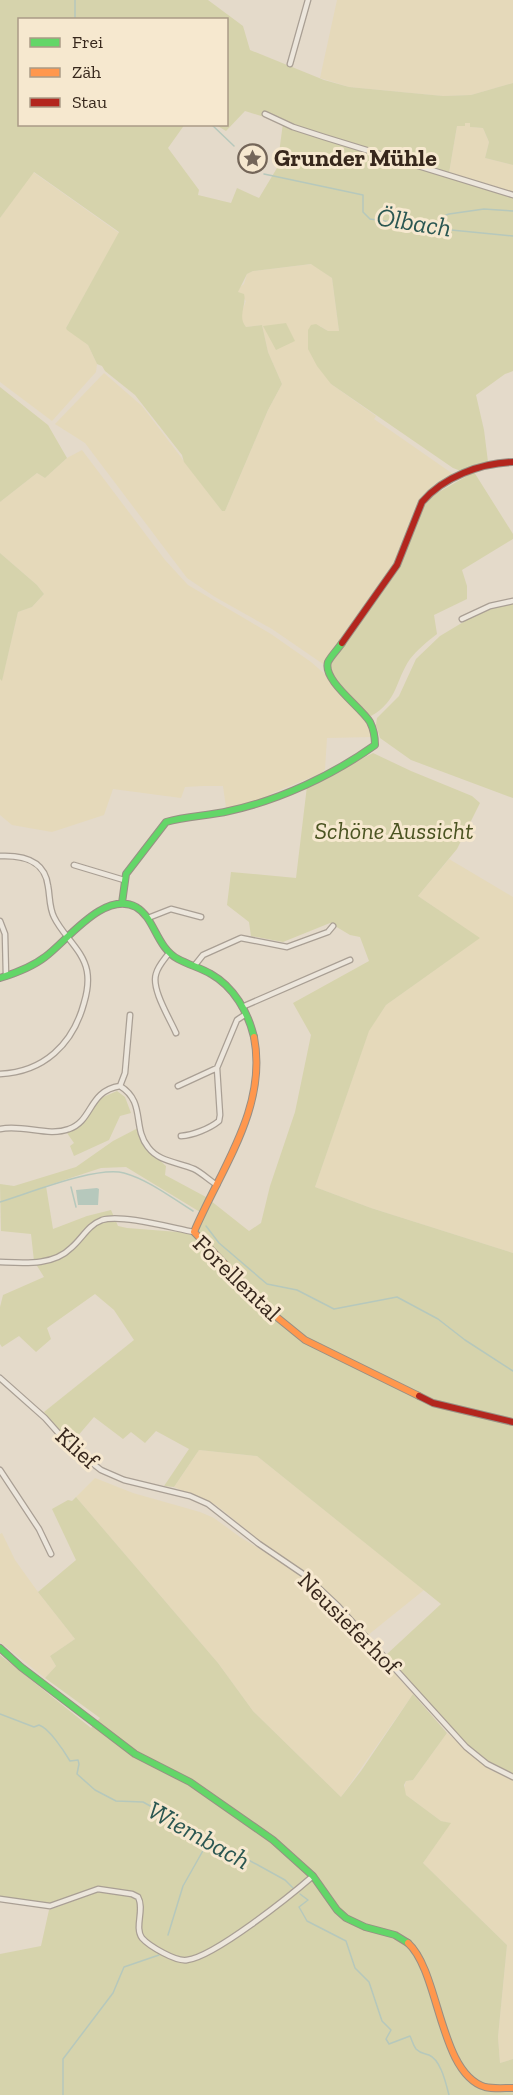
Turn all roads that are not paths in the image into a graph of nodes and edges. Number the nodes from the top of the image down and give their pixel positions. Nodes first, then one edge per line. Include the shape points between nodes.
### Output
1 (308, 0) edge
2 (290, 64) dead end
3 (265, 114) dead end
4 (513, 195) edge
5 (513, 462) edge
6 (513, 601) edge
7 (462, 619) dead end
8 (0, 856) edge
9 (74, 865) dead end
10 (124, 880) junction
11 (122, 903) junction
12 (201, 917) dead end
13 (148, 918) junction
14 (0, 921) edge
15 (333, 926) dead end
16 (68, 938) junction
17 (169, 953) junction
18 (350, 960) dead end
19 (195, 965) junction
20 (3, 977) edge
21 (242, 1007) junction
22 (246, 1014) junction
23 (130, 1015) dead end
24 (176, 1033) dead end
25 (217, 1068) junction
26 (0, 1074) edge
27 (120, 1086) junction
28 (178, 1086) dead end
29 (0, 1129) edge
30 (181, 1136) dead end
31 (217, 1185) junction
32 (194, 1232) junction
33 (0, 1262) edge
34 (0, 1378) edge
35 (513, 1422) edge
36 (0, 1470) edge
37 (169, 1490) joint
38 (51, 1554) dead end
39 (0, 1648) edge
40 (513, 1777) edge
41 (313, 1876) junction
42 (0, 1899) edge
43 (513, 2088) edge

1 - 2 street
3 - 4 street via 293,127
5 - 10 street via 482,467 428,495 397,565 330,660 327,669 332,678 369,721 375,734 373,747 339,767 257,803 212,816 166,822
6 - 7 street
8 - 16 street via 28,858 43,869 53,916
9 - 10 street
10 - 11 street
11 - 13 street via 140,909
11 - 16 street via 87,920
12 - 13 street via 171,909
13 - 17 street
14 - 20 street via 5,934
15 - 19 street via 328,932 287,947 241,938 203,955
16 - 20 street via 45,958
16 - 26 street via 83,959 88,980 75,1029 58,1051 43,1062
17 - 19 street
17 - 24 street via 155,977
18 - 21 street
19 - 21 street via 216,976
21 - 22 street
22 - 25 street via 237,1020
22 - 31 street via 257,1053 255,1096
23 - 27 street
25 - 28 street
25 - 30 street via 219,1121
27 - 29 street via 100,1094 82,1120 70,1129
27 - 31 street via 133,1098 142,1137 153,1153 199,1172
31 - 32 street
32 - 33 street, Forellental via 109,1219 93,1225 60,1256 28,1263
32 - 35 street, Forellental via 273,1314 305,1340 433,1403
34 - 37 street, Klief via 45,1418 69,1446 100,1470
36 - 38 street
37 - 40 street, Neusieferhof via 208,1504 306,1576 466,1747 487,1764
39 - 41 street via 135,1754 173,1772 232,1810
41 - 42 street via 205,1954 186,1960 164,1953 142,1938 141,1904 137,1896 98,1889 47,1907
41 - 43 street via 346,1918 403,1939 416,1952 448,2042 463,2070 486,2087

